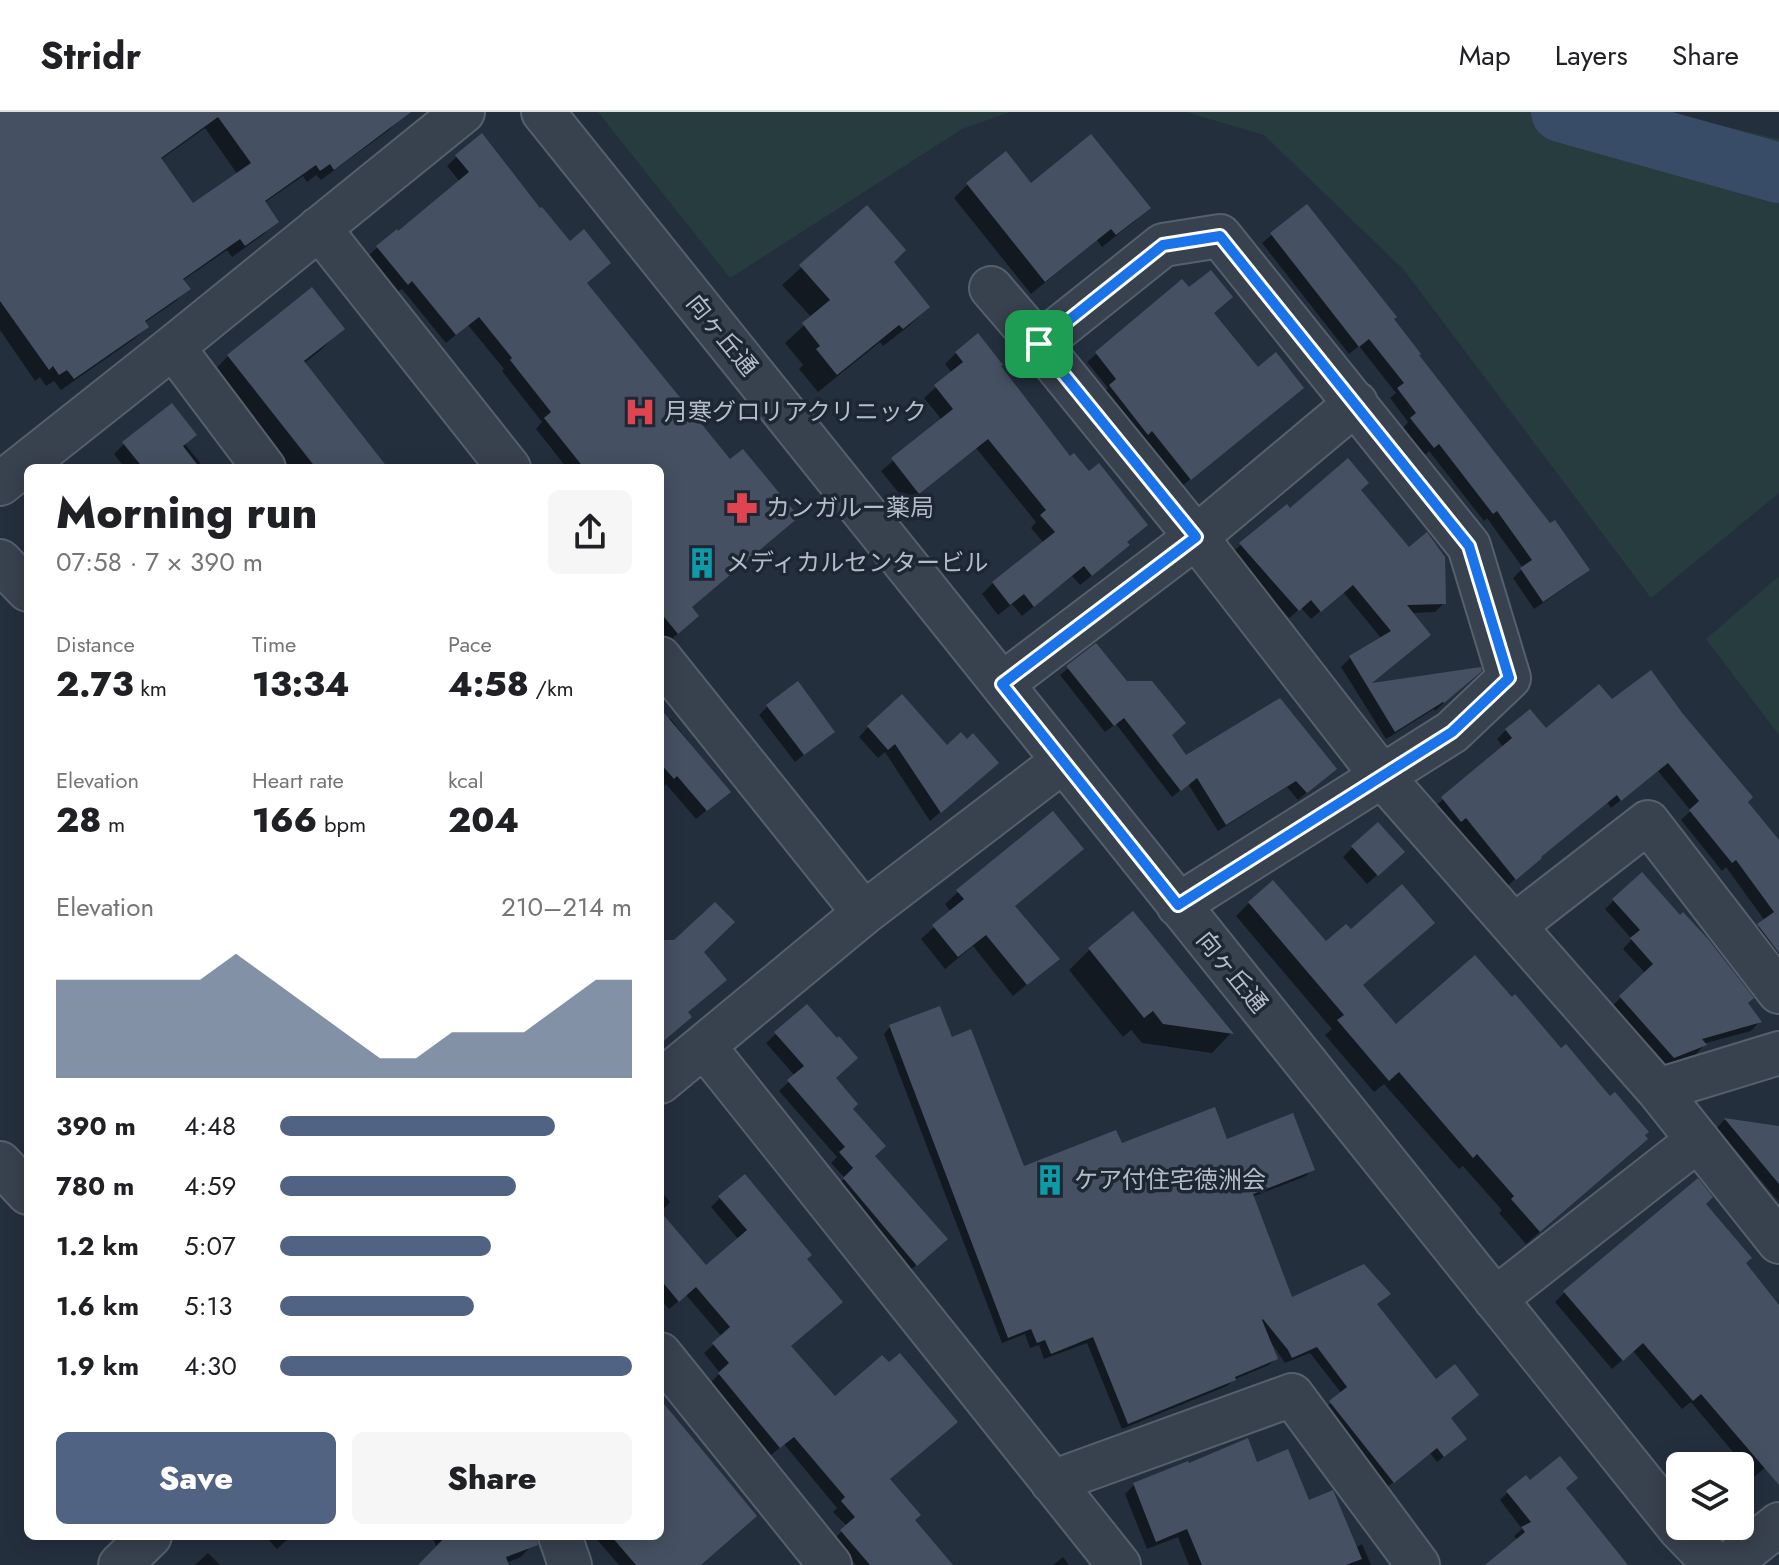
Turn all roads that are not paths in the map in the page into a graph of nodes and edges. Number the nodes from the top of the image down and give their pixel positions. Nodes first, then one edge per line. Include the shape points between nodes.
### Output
1 (463, 112) edge
2 (543, 112) edge
3 (319, 228) junction
4 (991, 288) dead end
5 (1039, 344) junction
6 (173, 347) junction
7 (1356, 403) junction
8 (25, 464) edge
9 (261, 464) edge
10 (506, 464) edge
11 (24, 465) edge
12 (0, 484) edge
13 (1196, 537) junction
14 (0, 561) edge
15 (24, 586) edge
16 (664, 663) edge
17 (1002, 684) junction
18 (1063, 761) junction
19 (1381, 775) junction
20 (1178, 905) junction
21 (864, 913) junction
22 (1514, 926) junction
23 (1779, 992) edge
24 (704, 1046) junction
25 (1779, 1053) edge
26 (664, 1079) edge
27 (1658, 1090) junction
28 (1698, 1140) junction
29 (0, 1163) edge
30 (24, 1189) edge
31 (1779, 1242) edge
32 (1495, 1299) junction
33 (664, 1359) edge
34 (1052, 1482) junction
35 (1779, 1524) edge
36 (146, 1540) edge
37 (561, 1540) edge
38 (120, 1565) edge
39 (570, 1565) edge
40 (830, 1565) edge
41 (1119, 1565) edge
42 (1418, 1565) edge
43 (1715, 1565) edge
44 (1728, 1565) edge

1 - 3 street
2 - 17 street, 向ヶ丘通
3 - 6 street
3 - 10 street
4 - 5 street
5 - 7 street via 1163,245 1220,236
5 - 13 street
6 - 8 street
6 - 9 street
7 - 13 street
7 - 19 street via 1469,546 1509,678 1452,732
11 - 12 street
13 - 17 street
13 - 19 street
14 - 15 street
16 - 21 street
17 - 18 street, 向ヶ丘通
18 - 20 street, 向ヶ丘通
18 - 21 street
19 - 20 street
19 - 22 street
20 - 32 street, 向ヶ丘通
21 - 24 street
22 - 23 street via 1648,822
22 - 27 street
24 - 26 street
24 - 34 street
25 - 27 street
27 - 28 street
28 - 31 street
28 - 32 street
29 - 30 street
32 - 43 street, 向ヶ丘通 via 1680,1529
33 - 40 street
34 - 41 street
34 - 42 street via 1292,1395
35 - 44 street
36 - 38 street
37 - 39 street

